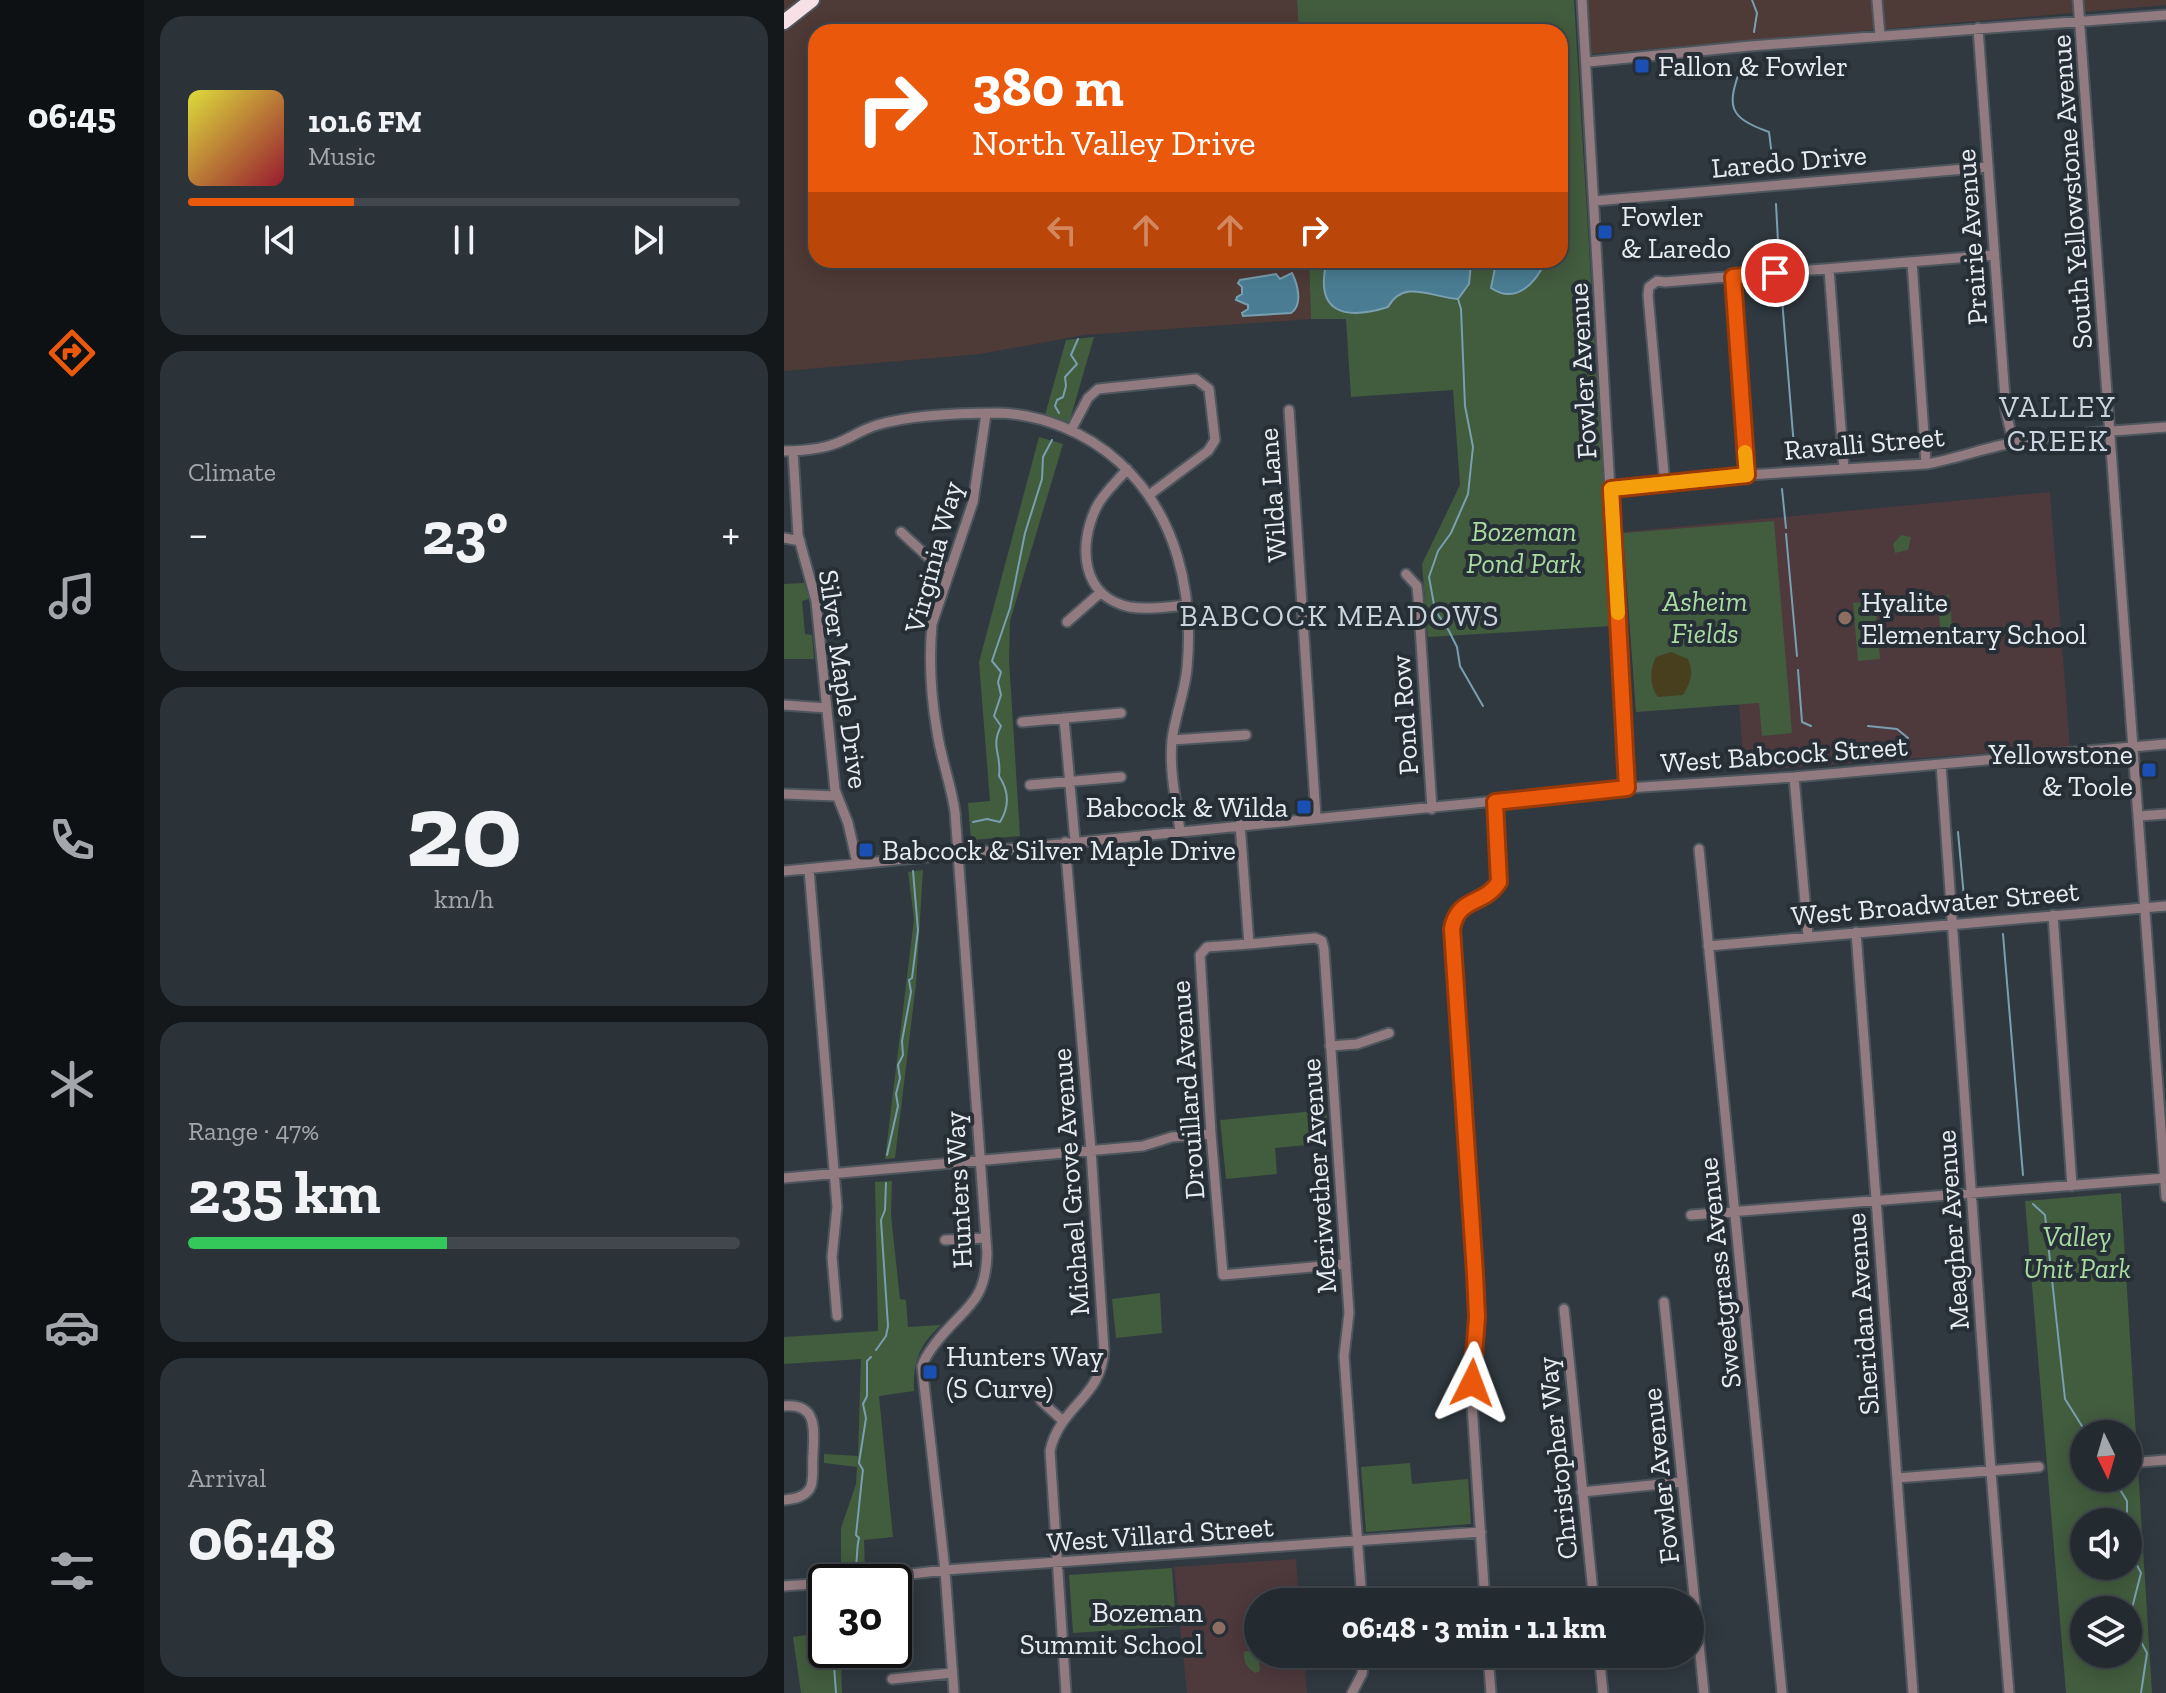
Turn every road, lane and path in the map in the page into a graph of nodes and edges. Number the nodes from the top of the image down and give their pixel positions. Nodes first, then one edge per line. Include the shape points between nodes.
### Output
1 (812, 0) edge
2 (1582, 0) edge
3 (1877, 0) edge
4 (2078, 0) edge
5 (2166, 15) edge
6 (2080, 21) junction
7 (784, 22) edge
8 (1978, 28) junction
9 (1880, 36) junction
10 (1588, 62) junction
11 (1988, 167) junction
12 (1594, 201) junction
13 (1994, 255) junction
14 (1912, 262) junction
15 (1829, 269) junction
16 (1733, 277) junction
17 (1289, 410) dead end
18 (986, 414) junction
19 (2166, 427) edge
20 (1071, 430) junction
21 (2111, 432) junction
22 (2013, 442) junction
23 (788, 451) edge
24 (1926, 464) junction
25 (1127, 469) junction
26 (1844, 469) junction
27 (1747, 475) junction
28 (1665, 485) junction
29 (1611, 489) junction
30 (1149, 495) junction
31 (901, 532) dead end
32 (784, 538) edge
33 (800, 541) junction
34 (950, 569) junction
35 (1406, 574) dead end
36 (1100, 593) junction
37 (1186, 605) junction
38 (1067, 622) dead end
39 (784, 705) edge
40 (827, 708) junction
41 (1121, 713) dead end
42 (1064, 718) junction
43 (1022, 722) dead end
44 (1246, 735) dead end
45 (1172, 740) junction
46 (2166, 744) edge
47 (2134, 746) junction
48 (1941, 764) junction
49 (1121, 777) dead end
50 (1794, 777) junction
51 (1070, 782) junction
52 (1030, 785) dead end
53 (1627, 788) junction
54 (784, 794) edge
55 (836, 796) junction
56 (1495, 802) junction
57 (1432, 809) junction
58 (2166, 814) edge
59 (2140, 816) junction
60 (1316, 817) junction
61 (1240, 824) junction
62 (1180, 831) junction
63 (1070, 842) junction
64 (1699, 849) dead end
65 (959, 854) junction
66 (857, 863) junction
67 (809, 869) junction
68 (784, 871) edge
69 (2166, 906) edge
70 (2146, 908) junction
71 (2053, 915) junction
72 (1953, 924) junction
73 (1856, 932) junction
74 (1808, 936) junction
75 (1249, 944) junction
76 (1708, 946) junction
77 (1389, 1033) dead end
78 (1330, 1046) junction
79 (1211, 1134) junction
80 (1091, 1150) junction
81 (981, 1160) junction
82 (834, 1173) junction
83 (784, 1178) edge
84 (2165, 1178) edge
85 (2072, 1186) junction
86 (1972, 1194) junction
87 (2166, 1197) edge
88 (1876, 1200) junction
89 (1735, 1211) junction
90 (1691, 1215) dead end
91 (985, 1238) junction
92 (945, 1240) dead end
93 (1346, 1264) junction
94 (1664, 1302) dead end
95 (1564, 1309) dead end
96 (837, 1316) dead end
97 (1041, 1401) dead end
98 (784, 1406) edge
99 (1062, 1420) junction
100 (2166, 1460) edge
101 (2142, 1462) edge
102 (2039, 1467) dead end
103 (1991, 1472) junction
104 (1897, 1478) junction
105 (1682, 1482) junction
106 (1582, 1492) junction
107 (784, 1500) edge
108 (1481, 1532) junction
109 (1357, 1541) junction
110 (1057, 1564) junction
111 (945, 1570) junction
112 (912, 1574) edge
113 (808, 1584) edge
114 (784, 1586) edge
115 (1361, 1588) edge
116 (1484, 1588) edge
117 (1592, 1588) edge
118 (1363, 1668) edge
119 (1489, 1668) edge
120 (1600, 1668) edge
121 (952, 1673) junction
122 (892, 1679) dead end
123 (954, 1693) edge
124 (1066, 1693) edge
125 (1352, 1693) edge
126 (1491, 1693) edge
127 (1603, 1693) edge
128 (1704, 1693) edge
129 (1782, 1693) edge
130 (1913, 1693) edge
131 (2009, 1693) edge

1 - 7 highway
2 - 10 street, Fowler Avenue
3 - 9 street
4 - 6 street, South Yellowstone Avenue
5 - 6 street
6 - 8 street
6 - 21 street, South Yellowstone Avenue
8 - 9 street
8 - 11 street, Prairie Avenue
9 - 10 street
10 - 12 street, Fowler Avenue
11 - 12 street, Laredo Drive
11 - 13 street, Prairie Avenue
12 - 29 street, Fowler Avenue
13 - 14 street
13 - 22 street, Prairie Avenue
14 - 15 street
14 - 24 street
15 - 16 street
15 - 26 street
16 - 27 street
16 - 28 street via 1657,281 1649,287
17 - 60 street, Wilda Lane
18 - 20 street via 1032,417
18 - 23 street via 885,423 832,444
18 - 34 street, Virginia Way via 973,502
19 - 21 street, Ravalli Street
20 - 25 street
20 - 30 street via 1098,389 1196,379 1209,389 1215,440
21 - 22 street, Ravalli Street
21 - 47 street, South Yellowstone Avenue
22 - 24 street, Ravalli Street
23 - 33 street, Silver Maple Drive
24 - 26 street, Ravalli Street
25 - 30 street
25 - 36 street via 1097,506 1085,541 1087,570
26 - 27 street, Ravalli Street
27 - 28 street, Ravalli Street
28 - 29 street, Ravalli Street
29 - 53 street, Fowler Avenue
30 - 37 street via 1171,532
31 - 34 street
32 - 33 street
33 - 40 street, Silver Maple Drive via 816,601
34 - 65 street, Virginia Way via 930,643 937,733 951,786
35 - 57 street, Pond Row via 1417,586
36 - 37 street via 1134,608
36 - 38 street
37 - 45 street via 1187,669
39 - 40 street
40 - 55 street, Silver Maple Drive
41 - 42 street
42 - 43 street
42 - 51 street, Michael Grove Avenue
44 - 45 street
45 - 62 street
46 - 47 street, West Babcock Street
47 - 48 street, West Babcock Street
47 - 59 street, South Yellowstone Avenue
48 - 50 street, West Babcock Street
48 - 72 street, Meagher Avenue
49 - 51 street
50 - 53 street, West Babcock Street
50 - 74 street
51 - 52 street
51 - 63 street, Michael Grove Avenue
53 - 56 street, West Babcock Street
54 - 55 street
55 - 66 street, Silver Maple Drive
56 - 57 street, West Babcock Street
56 - 108 street via 1499,882 1463,906 1452,929 1475,1274 1472,1405
57 - 60 street, West Babcock Street
58 - 59 street
59 - 70 street, South Yellowstone Avenue
60 - 61 street, West Babcock Street
61 - 62 street, West Babcock Street
61 - 75 street
62 - 63 street, West Babcock Street
63 - 65 street, West Babcock Street
63 - 80 street, Michael Grove Avenue
64 - 76 street, Sweetgrass Avenue
65 - 66 street, West Babcock Street
65 - 81 street, Hunters Way
66 - 67 street, West Babcock Street
67 - 68 street, West Babcock Street
67 - 82 street
69 - 70 street, West Broadwater Street
70 - 71 street, West Broadwater Street
70 - 84 street, South Yellowstone Avenue
71 - 72 street, West Broadwater Street
71 - 85 street
72 - 73 street, West Broadwater Street
72 - 86 street, Meagher Avenue
73 - 74 street, West Broadwater Street
73 - 88 street, Sheridan Avenue
74 - 76 street, West Broadwater Street
75 - 78 street, Meriwether Avenue via 1322,941
75 - 79 street, Drouillard Avenue via 1207,947 1200,955
76 - 89 street, Sweetgrass Avenue
77 - 78 street
78 - 93 street, Meriwether Avenue
79 - 80 street
79 - 93 street, Drouillard Avenue via 1223,1275
80 - 81 street
80 - 99 street, Michael Grove Avenue via 1104,1361 1093,1388
81 - 82 street
81 - 91 street, Hunters Way
82 - 83 street
82 - 96 street
84 - 85 street
84 - 87 street, South Yellowstone Avenue
85 - 86 street
86 - 88 street
86 - 103 street, Meagher Avenue
88 - 89 street
88 - 104 street, Sheridan Avenue
89 - 90 street
89 - 129 street, Sweetgrass Avenue
91 - 92 street
91 - 111 street, Hunters Way via 981,1292 922,1366
93 - 109 street, Meriwether Avenue via 1349,1326 1344,1356
94 - 105 street, Fowler Avenue
95 - 106 street, Christopher Way
97 - 99 street
98 - 107 street via 806,1409 814,1433 811,1486 804,1495
99 - 110 street, Michael Grove Avenue via 1050,1451
100 - 101 street
102 - 103 street
103 - 104 street
103 - 131 street, Meagher Avenue
104 - 130 street, Sheridan Avenue
105 - 106 street
105 - 128 street, Fowler Avenue
106 - 117 street, Christopher Way
108 - 109 street, West Villard Street
108 - 116 street
109 - 110 street, West Villard Street
109 - 115 street, Meriwether Avenue
110 - 111 street, West Villard Street
110 - 124 street, Michael Grove Avenue
111 - 112 street, West Villard Street
111 - 121 street, Hunters Way
113 - 114 street
118 - 125 street
119 - 126 street
120 - 127 street
121 - 122 street
121 - 123 street, Hunters Way

